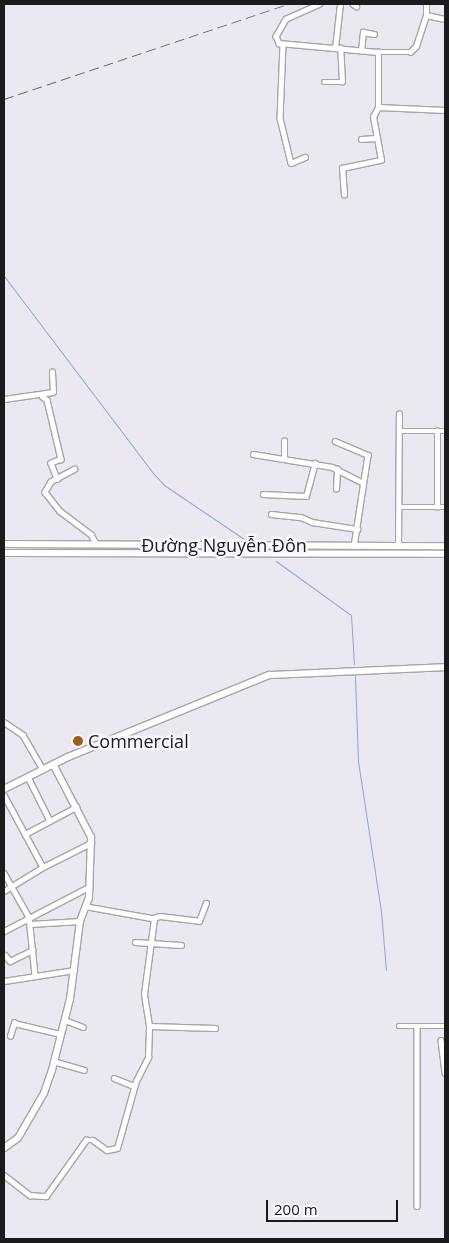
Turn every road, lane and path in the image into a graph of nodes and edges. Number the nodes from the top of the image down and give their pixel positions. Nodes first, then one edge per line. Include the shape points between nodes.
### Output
1 (320, 4) edge
2 (340, 4) edge
3 (426, 4) edge
4 (426, 15) junction
5 (445, 19) edge
6 (374, 34) dead end
7 (283, 44) junction
8 (338, 48) junction
9 (361, 51) junction
10 (378, 52) junction
11 (324, 82) dead end
12 (378, 107) junction
13 (445, 110) edge
14 (376, 138) junction
15 (361, 139) dead end
16 (305, 157) dead end
17 (344, 195) dead end
18 (52, 372) dead end
19 (42, 396) junction
20 (4, 399) edge
21 (399, 414) dead end
22 (399, 431) junction
23 (437, 431) junction
24 (445, 431) edge
25 (284, 441) dead end
26 (335, 441) dead end
27 (253, 454) dead end
28 (284, 459) junction
29 (315, 463) junction
30 (75, 469) dead end
31 (337, 469) junction
32 (57, 479) junction
33 (362, 482) junction
34 (336, 489) dead end
35 (263, 494) dead end
36 (398, 506) junction
37 (437, 506) junction
38 (445, 506) edge
39 (271, 514) dead end
40 (357, 528) junction
41 (4, 544) edge
42 (96, 544) junction
43 (214, 545) junction
44 (354, 546) junction
45 (398, 546) junction
46 (445, 546) edge
47 (213, 553) junction
48 (4, 554) edge
49 (353, 554) junction
50 (398, 554) junction
51 (445, 554) edge
52 (445, 667) edge
53 (4, 722) edge
54 (53, 764) junction
55 (43, 769) junction
56 (28, 777) junction
57 (4, 789) edge
58 (4, 795) edge
59 (76, 807) junction
60 (50, 821) junction
61 (25, 834) junction
62 (92, 843) junction
63 (43, 867) junction
64 (4, 873) edge
65 (90, 887) junction
66 (6, 888) edge
67 (206, 903) dead end
68 (87, 907) junction
69 (29, 918) junction
70 (153, 918) junction
71 (80, 921) junction
72 (30, 924) junction
73 (4, 931) edge
74 (135, 942) dead end
75 (152, 943) junction
76 (181, 945) dead end
77 (33, 950) junction
78 (5, 955) edge
79 (74, 970) junction
80 (35, 975) junction
81 (4, 981) edge
82 (65, 1020) junction
83 (149, 1026) junction
84 (399, 1026) dead end
85 (417, 1026) junction
86 (445, 1026) edge
87 (83, 1027) dead end
88 (215, 1028) dead end
89 (60, 1034) junction
90 (10, 1036) dead end
91 (441, 1040) dead end
92 (53, 1061) junction
93 (84, 1070) dead end
94 (445, 1073) edge
95 (114, 1078) dead end
96 (134, 1086) junction
97 (4, 1148) edge
98 (4, 1175) edge
99 (417, 1206) dead end

1 - 7 street via 286,19 276,36
2 - 8 street
3 - 4 street
4 - 5 street
4 - 10 street via 414,50
6 - 9 street via 363,32
7 - 8 street
7 - 16 street via 280,118 291,163
8 - 9 street
8 - 11 street via 342,82
9 - 10 street
10 - 12 street
12 - 13 street
12 - 14 street via 374,116
14 - 15 street
14 - 17 street via 380,160 342,168
18 - 19 street via 53,392
19 - 20 street
19 - 32 street via 47,400 61,459 51,463
21 - 22 street
22 - 23 street
22 - 36 street
23 - 24 street
23 - 37 street
25 - 28 street
26 - 33 street via 368,453
27 - 28 street
28 - 29 street
29 - 31 street
29 - 35 street via 306,496
30 - 32 street
31 - 33 street
31 - 34 street
32 - 42 street via 47,486 46,495 60,511 90,534
33 - 40 street
36 - 37 street
36 - 45 street
37 - 38 street
39 - 40 street via 301,516 312,522
40 - 44 street
41 - 42 street, Đường Nguyễn Đôn
42 - 43 street, Đường Nguyễn Đôn
43 - 44 street, Đường Nguyễn Đôn
43 - 47 street
44 - 45 street, Đường Nguyễn Đôn
44 - 49 street
45 - 46 street, Đường Nguyễn Đôn
45 - 50 street
47 - 48 street, Đường Nguyễn Đôn
47 - 49 street, Đường Nguyễn Đôn
49 - 50 street, Đường Nguyễn Đôn
50 - 51 street, Đường Nguyễn Đôn
52 - 54 street via 269,675
53 - 55 street via 22,735
54 - 55 street
54 - 59 street
55 - 56 street
56 - 57 street
56 - 60 street
58 - 61 street
59 - 60 street
59 - 62 street
60 - 61 street
61 - 63 street
62 - 63 street
62 - 65 street
63 - 66 street
64 - 66 street
65 - 68 street
65 - 69 street
66 - 69 street
67 - 70 street via 199,920
68 - 70 street
68 - 71 street
69 - 72 street
69 - 73 street
70 - 75 street
71 - 72 street
71 - 79 street
72 - 77 street
74 - 75 street
75 - 76 street
75 - 83 street via 144,994
77 - 78 street via 10,961
77 - 80 street
79 - 80 street
79 - 82 street
80 - 81 street
82 - 87 street
82 - 89 street
83 - 88 street
83 - 96 street via 148,1057
84 - 85 street
85 - 86 street
85 - 99 street
89 - 90 street via 14,1023
89 - 92 street
91 - 94 street
92 - 93 street
92 - 97 street via 44,1093 28,1122 14,1143
95 - 96 street
96 - 98 street via 117,1148 108,1150 93,1140 86,1140 46,1196 30,1195

